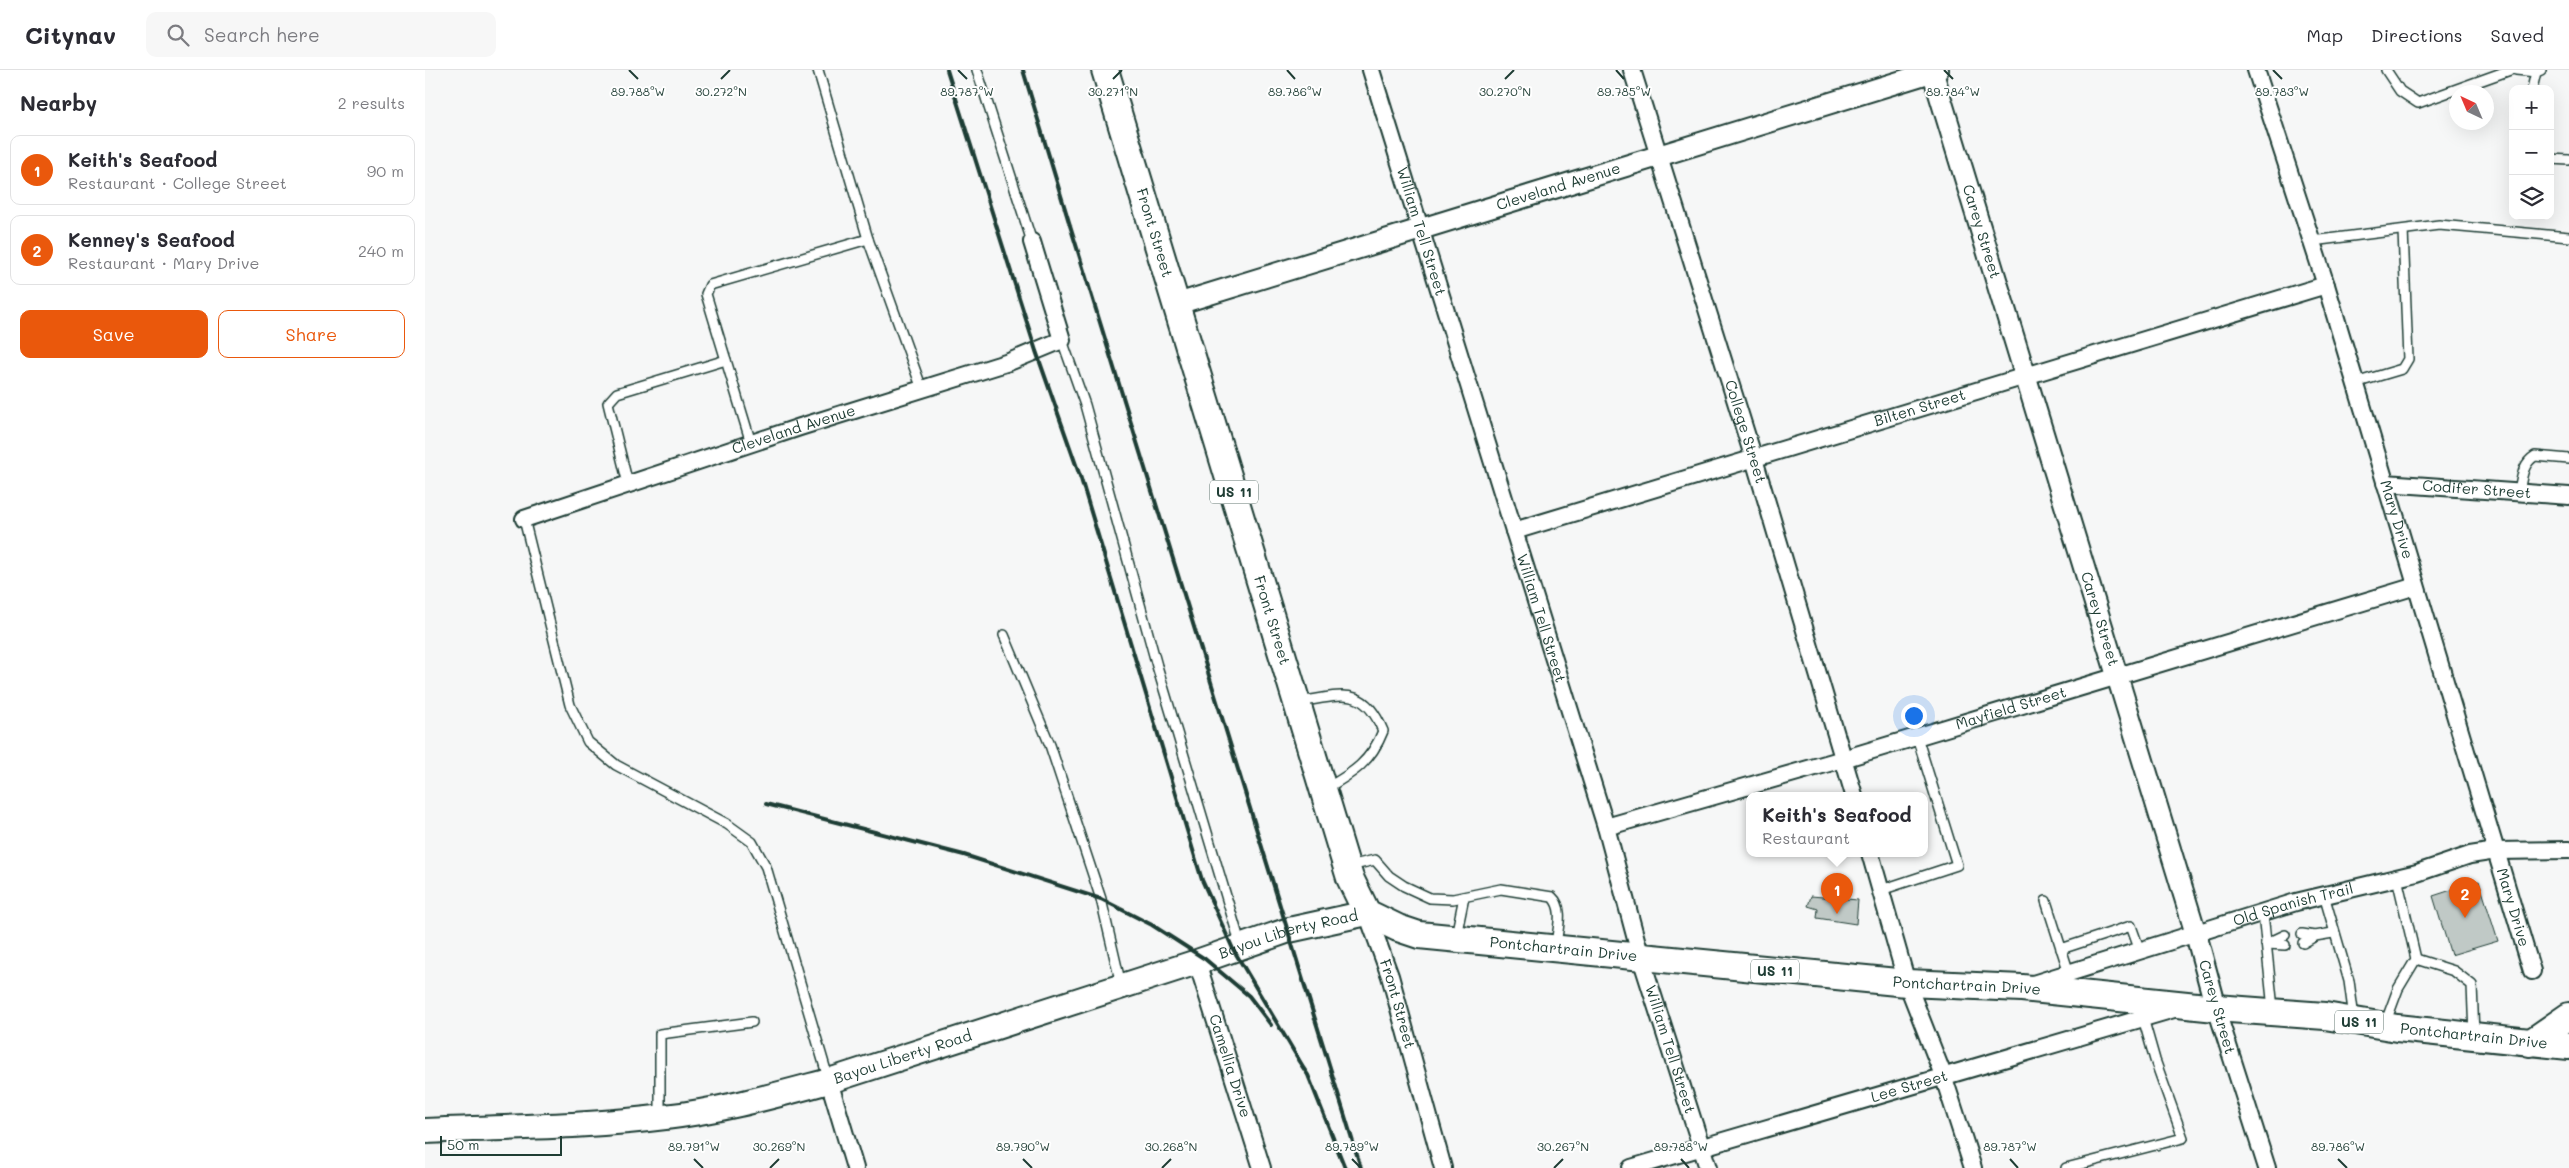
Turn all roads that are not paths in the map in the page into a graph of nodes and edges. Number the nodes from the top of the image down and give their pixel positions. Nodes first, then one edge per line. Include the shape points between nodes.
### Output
1 (818, 70) edge
2 (977, 70) edge
3 (1105, 70) edge
4 (1371, 70) edge
5 (1632, 70) edge
6 (2256, 70) edge
7 (2386, 70) edge
8 (2510, 70) edge
9 (2516, 70) edge
10 (1934, 71) edge
11 (2539, 71) edge
12 (2534, 85) edge
13 (1659, 156) junction
14 (2554, 159) edge
15 (2569, 160) edge
16 (1420, 229) junction
17 (2403, 230) junction
18 (2569, 237) edge
19 (868, 239) junction
20 (2312, 241) junction
21 (1032, 242) joint
22 (2326, 285) junction
23 (1177, 304) junction
24 (1062, 340) junction
25 (726, 360) junction
26 (2025, 375) junction
27 (2355, 383) junction
28 (922, 389) junction
29 (751, 443) junction
30 (1754, 459) junction
31 (2569, 459) edge
32 (2385, 483) junction
33 (628, 484) junction
34 (2519, 492) junction
35 (2569, 496) edge
36 (524, 519) joint
37 (1514, 531) junction
38 (2415, 586) junction
39 (1004, 635) dead end
40 (2117, 677) junction
41 (1295, 702) junction
42 (1917, 737) junction
43 (1843, 759) junction
44 (1322, 791) junction
45 (1853, 792) edge
46 (1606, 827) junction
47 (2569, 850) edge
48 (2496, 851) junction
49 (1871, 857) edge
50 (1346, 867) junction
51 (2397, 878) junction
52 (1881, 890) junction
53 (2324, 895) junction
54 (1464, 897) junction
55 (2045, 901) dead end
56 (1367, 913) junction
57 (2263, 913) junction
58 (2333, 932) junction
59 (2196, 934) junction
60 (2285, 935) dead end
61 (2303, 938) dead end
62 (1455, 939) junction
63 (2266, 944) junction
64 (2285, 946) dead end
65 (1241, 947) junction
66 (2061, 948) junction
67 (1555, 949) junction
68 (2140, 951) junction
69 (1641, 958) junction
70 (2416, 959) junction
71 (1197, 962) junction
72 (2532, 971) dead end
73 (2069, 973) junction
74 (1907, 984) junction
75 (1121, 985) junction
76 (2022, 988) junction
77 (2187, 1005) junction
78 (2216, 1008) junction
79 (2273, 1012) junction
80 (2569, 1016) edge
81 (2143, 1018) junction
82 (2355, 1021) junction
83 (752, 1022) dead end
84 (2384, 1026) junction
85 (2475, 1037) junction
86 (2530, 1043) junction
87 (2569, 1046) edge
88 (1943, 1076) junction
89 (829, 1081) junction
90 (660, 1118) junction
91 (425, 1131) edge
92 (1702, 1147) junction
93 (855, 1168) edge
94 (1262, 1168) edge
95 (1443, 1168) edge
96 (1631, 1168) edge
97 (1708, 1168) edge
98 (1973, 1168) edge
99 (2066, 1168) edge
100 (2267, 1168) edge

1 - 19 lane
2 - 21 lane
3 - 23 main road, Front Street / US 11
4 - 16 street, William Tell Street
5 - 13 street, College Street
6 - 20 street, Mary Drive
7 - 8 lane via 2400,91 2418,103
9 - 11 lane
10 - 13 street, Cleveland Avenue
10 - 26 street, Carey Street
11 - 12 lane
13 - 16 street, Cleveland Avenue
13 - 30 street, College Street
14 - 15 lane
16 - 23 street, Cleveland Avenue
16 - 37 street, William Tell Street
17 - 18 lane via 2439,225
17 - 20 lane
17 - 27 lane via 2408,359 2402,369
19 - 25 lane via 710,285 706,294
19 - 28 lane
20 - 22 street, Mary Drive
21 - 24 street
22 - 26 street, Bilten Street
22 - 27 street, Mary Drive
23 - 41 main road, Front Street / US 11
24 - 28 street, Cleveland Avenue via 1009,362
24 - 65 lane via 1085,405 1157,666
25 - 29 lane
25 - 33 lane via 617,393 608,403
26 - 30 street, Bilten Street
26 - 40 street, Carey Street
27 - 32 street, Mary Drive
28 - 29 street, Cleveland Avenue
29 - 33 street, Cleveland Avenue
30 - 37 street, Bilten Street
30 - 43 street, College Street
31 - 34 lane via 2531,458 2524,468
32 - 34 street, Codifer Street
32 - 38 street, Mary Drive
33 - 36 street, Cleveland Avenue
34 - 35 street, Codifer Street
36 - 89 lane via 570,705 588,742 616,765 727,824 752,842 766,867
37 - 46 street, William Tell Street
38 - 40 street, Mayfield Street
38 - 48 street, Mary Drive
39 - 75 lane via 1050,745 1101,899
40 - 42 street, Mayfield Street
40 - 59 street, Carey Street
41 - 44 main road, Front Street / US 11
41 - 44 lane via 1344,696 1363,700 1376,712 1383,731 1377,748 1356,772
42 - 43 street, Mayfield Street
42 - 52 lane via 1957,866
43 - 45 street, College Street
43 - 46 street, Mayfield Street
44 - 50 main road, Front Street / US 11
46 - 69 street, William Tell Street
47 - 48 street, Old Spanish Trail
48 - 51 street, Old Spanish Trail via 2470,855
48 - 72 street, Mary Drive
49 - 52 street
50 - 54 lane via 1373,859 1389,876 1417,894 1430,898
50 - 56 main road, Front Street / US 11
51 - 53 street, Old Spanish Trail
51 - 70 lane
52 - 74 street
53 - 57 street, Old Spanish Trail
53 - 58 lane
54 - 62 lane
54 - 67 lane via 1501,888 1552,897 1560,909
55 - 66 lane
56 - 62 main road, Pontchartrain Drive / US 11 via 1419,935
56 - 65 main road, Bayou Liberty Road via 1289,930
56 - 95 street, Front Street via 1390,976
57 - 59 street, Old Spanish Trail
57 - 63 lane
58 - 61 lane
58 - 82 lane via 2349,981
59 - 68 street, Old Spanish Trail
59 - 78 street, Carey Street
60 - 63 lane
62 - 67 main road, Pontchartrain Drive / US 11
63 - 64 lane
63 - 79 lane
65 - 71 main road, Bayou Liberty Road
66 - 68 lane via 2131,926
66 - 73 lane
67 - 69 main road, Pontchartrain Drive / US 11
68 - 73 street, Old Spanish Trail
69 - 74 main road, Pontchartrain Drive / US 11
69 - 92 street, William Tell Street
70 - 84 lane
70 - 85 lane via 2454,971 2472,985
71 - 75 main road, Bayou Liberty Road
71 - 94 street, Camellia Drive
73 - 76 street, Old Spanish Trail
74 - 76 main road, Pontchartrain Drive / US 11
74 - 88 street
75 - 89 main road, Bayou Liberty Road
76 - 77 main road, Pontchartrain Drive / US 11
77 - 78 main road, Pontchartrain Drive / US 11
77 - 81 street, Lee Street
78 - 79 main road, Pontchartrain Drive / US 11
78 - 100 street, Carey Street
79 - 82 main road, Pontchartrain Drive / US 11
80 - 86 main road
81 - 88 street, Lee Street
81 - 99 lane via 2183,1138
82 - 84 main road, Pontchartrain Drive / US 11
83 - 90 lane via 660,1034
84 - 85 main road, Pontchartrain Drive / US 11
85 - 86 main road, Pontchartrain Drive / US 11
86 - 87 main road, Pontchartrain Drive / US 11
88 - 92 street, Lee Street
88 - 98 street
89 - 90 main road, Bayou Liberty Road via 773,1096
89 - 93 street
90 - 91 main road, Bayou Liberty Road via 585,1125
92 - 96 street, Lee Street
92 - 97 street, William Tell Street

